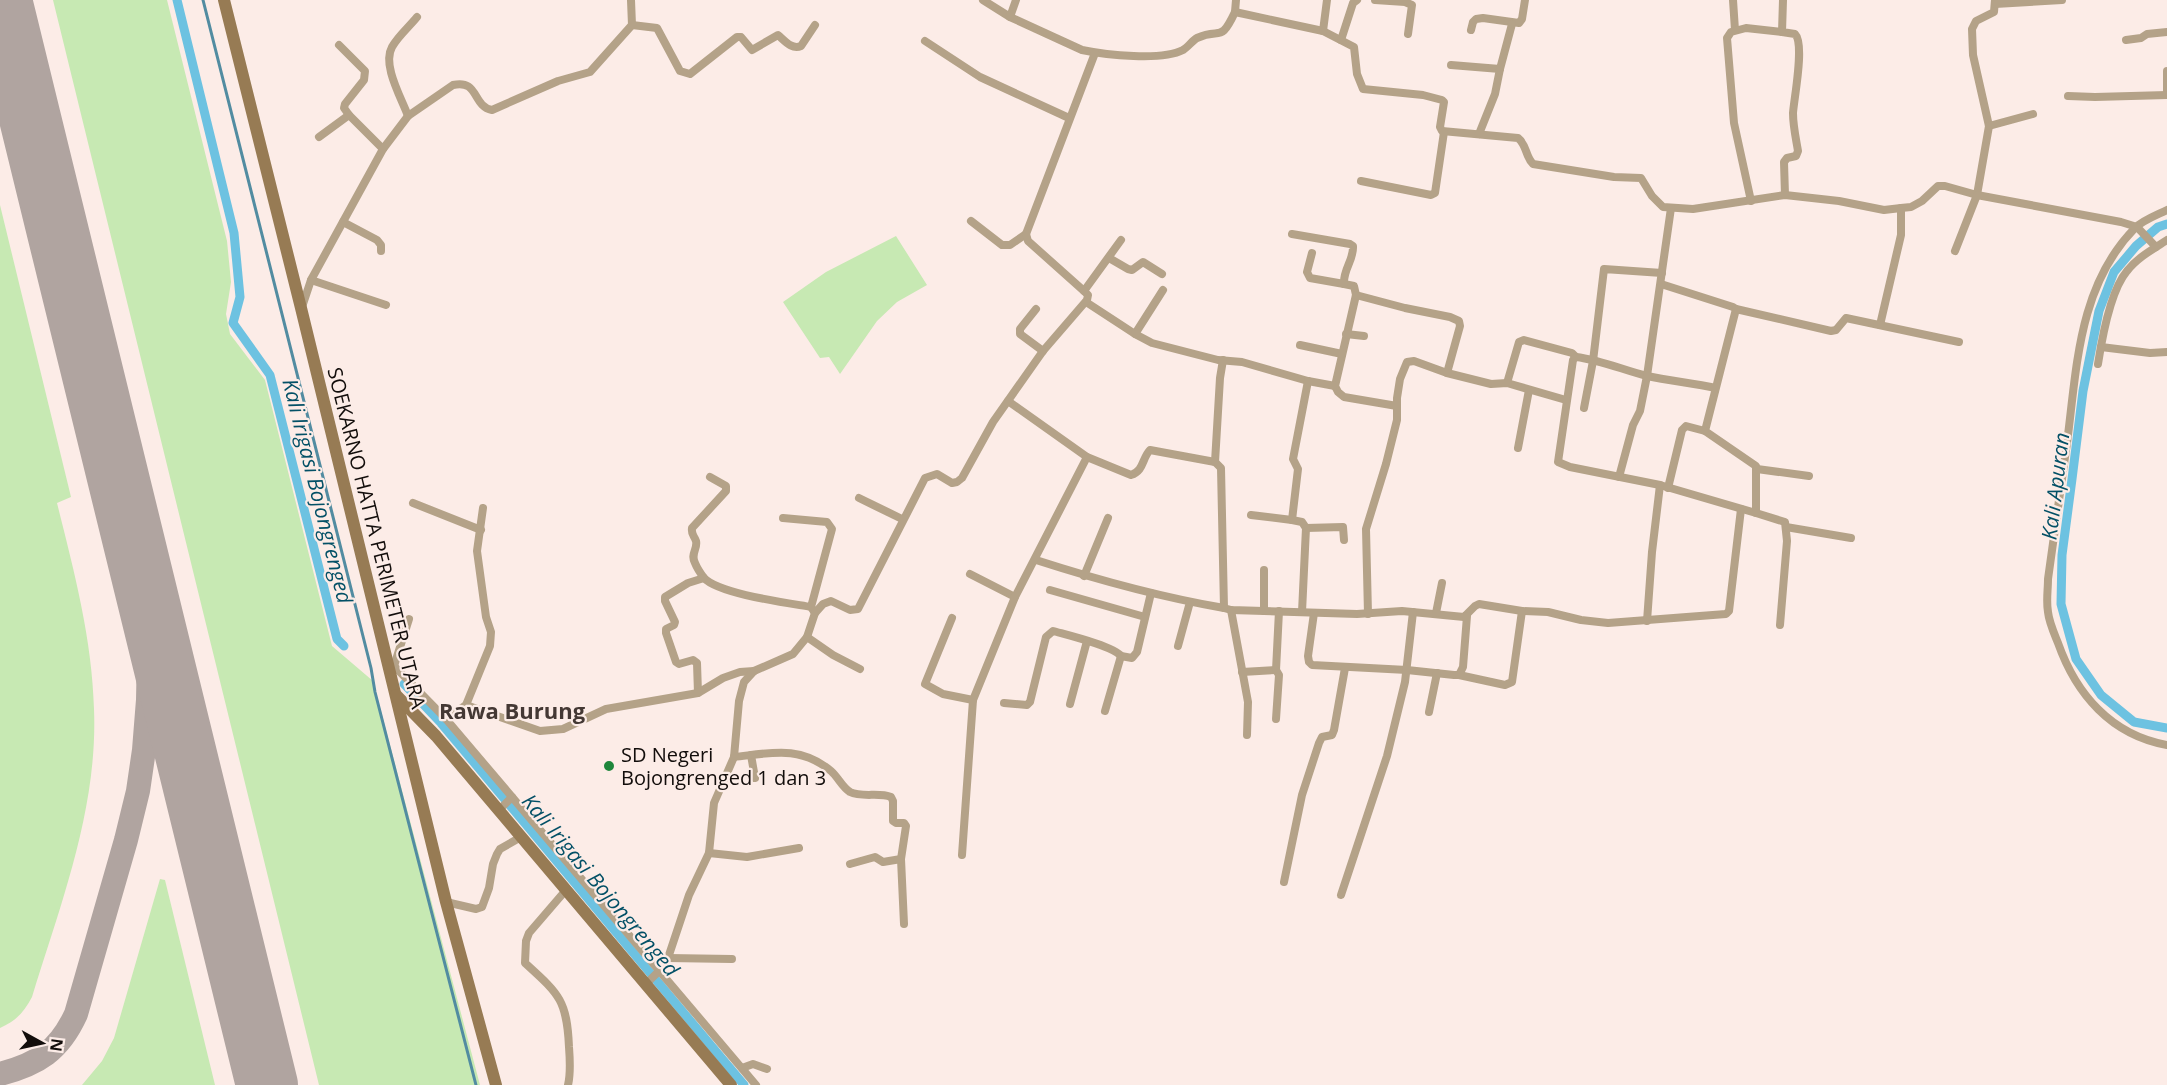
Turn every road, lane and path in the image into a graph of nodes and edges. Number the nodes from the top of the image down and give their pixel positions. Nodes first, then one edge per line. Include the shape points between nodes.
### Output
1 (224, 0) edge
2 (632, 0) edge
3 (983, 0) edge
4 (1016, 0) edge
5 (1236, 0) edge
6 (1327, 0) edge
7 (1357, 0) edge
8 (1375, 0) edge
9 (1525, 0) edge
10 (1733, 0) edge
11 (1783, 0) edge
12 (2062, 0) edge
13 (1995, 2) edge
14 (1235, 12) junction
15 (417, 17) dead end
16 (1010, 17) junction
17 (1512, 24) junction
18 (632, 25) junction
19 (815, 25) dead end
20 (1471, 30) dead end
21 (1735, 30) junction
22 (1323, 31) junction
23 (1782, 32) junction
24 (2167, 32) edge
25 (1408, 34) dead end
26 (1341, 40) junction
27 (2126, 40) dead end
28 (925, 41) dead end
29 (339, 45) dead end
30 (1095, 52) junction
31 (1451, 65) dead end
32 (1500, 69) junction
33 (2167, 71) edge
34 (2167, 95) edge
35 (2068, 96) dead end
36 (2033, 114) dead end
37 (349, 115) junction
38 (408, 116) junction
39 (1069, 118) junction
40 (1989, 126) junction
41 (1444, 132) junction
42 (1479, 134) junction
43 (319, 137) dead end
44 (382, 149) junction
45 (1361, 180) dead end
46 (1785, 195) junction
47 (1977, 195) junction
48 (1751, 201) junction
49 (1671, 208) junction
50 (1901, 208) junction
51 (2167, 210) edge
52 (971, 221) dead end
53 (344, 222) junction
54 (2140, 230) junction
55 (1026, 234) junction
56 (1292, 234) dead end
57 (1121, 240) dead end
58 (2167, 240) edge
59 (2154, 244) junction
60 (381, 251) dead end
61 (1955, 251) dead end
62 (1312, 253) dead end
63 (1109, 258) junction
64 (1662, 273) junction
65 (1162, 274) dead end
66 (311, 280) junction
67 (1344, 284) junction
68 (1660, 284) junction
69 (1163, 290) dead end
70 (1084, 291) junction
71 (1356, 295) junction
72 (1086, 302) junction
73 (386, 305) dead end
74 (301, 308) junction
75 (1036, 309) dead end
76 (1736, 309) junction
77 (1880, 325) junction
78 (1135, 334) junction
79 (1346, 334) junction
80 (1364, 336) dead end
81 (1959, 342) dead end
82 (1300, 345) dead end
83 (2101, 347) junction
84 (1043, 351) junction
85 (2167, 352) edge
86 (1342, 354) junction
87 (1576, 357) junction
88 (1223, 360) junction
89 (1593, 360) junction
90 (2098, 364) dead end
91 (1447, 373) junction
92 (1647, 376) junction
93 (1308, 381) junction
94 (1507, 383) junction
95 (1335, 386) junction
96 (1716, 388) junction
97 (1529, 390) junction
98 (1566, 400) junction
99 (1008, 401) junction
100 (1397, 406) junction
101 (1584, 408) dead end
102 (1705, 431) junction
103 (1518, 448) dead end
104 (1087, 456) junction
105 (1215, 462) junction
106 (1756, 469) junction
107 (1809, 476) dead end
108 (710, 477) dead end
109 (1619, 477) junction
110 (1664, 486) junction
111 (859, 498) dead end
112 (414, 503) dead end
113 (483, 508) dead end
114 (1741, 509) junction
115 (1756, 513) junction
116 (1251, 515) dead end
117 (783, 518) dead end
118 (1108, 518) dead end
119 (902, 519) junction
120 (1292, 520) junction
121 (1786, 527) junction
122 (1306, 528) junction
123 (481, 530) junction
124 (1851, 538) dead end
125 (1344, 540) dead end
126 (1036, 560) junction
127 (1264, 570) dead end
128 (970, 574) dead end
129 (1084, 576) junction
130 (704, 578) junction
131 (1442, 582) dead end
132 (1050, 590) dead end
133 (1151, 593) junction
134 (1015, 597) junction
135 (1190, 602) junction
136 (1227, 609) junction
137 (813, 610) junction
138 (1264, 611) junction
139 (1278, 611) junction
140 (1522, 611) junction
141 (1302, 612) junction
142 (1413, 612) junction
143 (1314, 613) junction
144 (1436, 613) junction
145 (1368, 614) junction
146 (1467, 616) junction
147 (1145, 617) junction
148 (952, 618) dead end
149 (409, 620) dead end
150 (1647, 621) junction
151 (1780, 625) dead end
152 (807, 637) junction
153 (1087, 641) junction
154 (1178, 646) dead end
155 (1120, 656) junction
156 (392, 667) junction
157 (1345, 668) junction
158 (860, 669) dead end
159 (1276, 670) junction
160 (1407, 670) junction
161 (754, 671) junction
162 (1242, 672) junction
163 (1437, 673) junction
164 (1459, 675) junction
165 (698, 693) junction
166 (395, 694) junction
167 (973, 700) junction
168 (1004, 703) dead end
169 (1070, 704) dead end
170 (466, 705) junction
171 (1105, 711) dead end
172 (1429, 712) dead end
173 (446, 719) junction
174 (1276, 719) dead end
175 (1247, 735) dead end
176 (2167, 745) edge
177 (751, 755) junction
178 (734, 757) junction
179 (755, 778) dead end
180 (511, 799) junction
181 (500, 809) junction
182 (521, 837) junction
183 (799, 848) dead end
184 (709, 853) junction
185 (962, 855) dead end
186 (901, 859) junction
187 (850, 864) dead end
188 (1284, 882) dead end
189 (566, 890) junction
190 (1341, 895) dead end
191 (446, 902) junction
192 (904, 924) dead end
193 (668, 958) junction
194 (732, 959) dead end
195 (659, 972) junction
196 (648, 983) junction
197 (741, 1068) junction
198 (767, 1069) dead end
199 (728, 1083) edge
200 (496, 1085) edge
201 (568, 1085) edge
202 (756, 1085) edge

1 - 74 main road, SOEKARNO HATTA PERIMETER UTARA
2 - 18 street
3 - 16 street
4 - 16 street
5 - 14 street
6 - 22 street
7 - 26 street
8 - 25 street via 1412,5
9 - 17 street via 1522,20
10 - 21 street
11 - 23 street
12 - 13 street
13 - 40 street via 1992,14 1976,21 1972,29 1973,55
14 - 22 street
14 - 30 street via 1227,28 1218,35 1195,39 1183,50 1160,56
15 - 38 street via 389,55 389,66
16 - 30 street via 1082,50
17 - 20 street via 1479,18
17 - 32 street
18 - 19 street via 657,28 685,74 737,37 752,50 778,35 797,48
18 - 38 street via 590,72 558,81 492,110 483,107 469,86 461,83
21 - 23 street
21 - 48 street via 1727,38 1731,98
22 - 26 street
23 - 46 street via 1798,39 1793,115 1798,151 1784,162
24 - 27 street
26 - 41 street via 1354,47 1363,89 1442,100 1440,127
28 - 39 street via 980,77
29 - 37 street via 365,71 364,80 345,104
30 - 39 street
31 - 32 street
32 - 42 street
33 - 34 street
34 - 35 street
36 - 40 street
37 - 43 street
37 - 44 street
38 - 44 street
39 - 55 street
40 - 47 street
41 - 42 street
41 - 45 street via 1435,193
42 - 49 street via 1518,138 1533,164 1641,178 1658,203
44 - 53 street
46 - 48 street
46 - 50 street via 1884,210
47 - 50 street via 1938,186 1922,201
47 - 54 street via 2112,219
47 - 61 street
48 - 49 street
49 - 64 street
50 - 77 street via 1902,235
51 - 54 street
52 - 55 street via 1002,245 1010,245
53 - 60 street via 377,240
53 - 66 street
54 - 59 street
54 - 176 street via 2102,273 2081,336 2048,579 2048,612 2067,668 2085,696 2117,724 2152,742
55 - 70 street via 1028,241
56 - 67 street via 1353,246
57 - 63 street
58 - 59 street
59 - 83 street via 2119,283
62 - 67 street via 1307,272 1310,278
63 - 65 street via 1132,270 1143,262
63 - 70 street
64 - 68 street
64 - 89 street via 1604,269
66 - 73 street
66 - 74 street
67 - 71 street via 1354,286
68 - 76 street
68 - 92 street
69 - 78 street
70 - 72 street via 1088,295
71 - 79 street
71 - 91 street via 1456,319 1460,326
72 - 78 street
72 - 84 street
74 - 156 main road, SOEKARNO HATTA PERIMETER UTARA
75 - 84 street via 1020,334
76 - 77 street via 1831,331 1846,318
76 - 96 street
77 - 81 street
78 - 88 street via 1173,350
79 - 80 street
79 - 86 street
82 - 86 street
83 - 85 street
83 - 90 street
84 - 99 street
86 - 95 street
87 - 89 street
87 - 94 street via 1524,340 1519,342
87 - 98 street
88 - 93 street
88 - 105 street
89 - 92 street
89 - 101 street
91 - 94 street via 1491,384
91 - 100 street via 1407,362 1400,379
92 - 96 street
92 - 109 street
93 - 95 street
93 - 120 street via 1293,459 1298,469
94 - 97 street
95 - 100 street via 1344,397
96 - 102 street
97 - 98 street
97 - 103 street
98 - 109 street via 1558,462
99 - 104 street
99 - 119 street via 962,478 952,483 937,474 925,478
100 - 145 street via 1386,464 1366,529
102 - 106 street via 1754,463
102 - 110 street via 1686,426 1682,430
104 - 105 street via 1131,475 1141,468 1150,450
104 - 126 street
105 - 136 street via 1221,468
106 - 107 street
106 - 115 street
108 - 130 street via 726,486 726,491 692,528 696,542 693,560
109 - 110 street
110 - 114 street
110 - 150 street via 1652,552
111 - 119 street
112 - 123 street
113 - 123 street
114 - 115 street
114 - 150 street via 1728,612
115 - 121 street via 1785,521
116 - 120 street
117 - 137 street via 827,522 832,529
118 - 129 street
119 - 137 street via 858,609 850,610 831,601
120 - 122 street via 1302,522
121 - 124 street
121 - 151 street
122 - 125 street via 1343,527
122 - 141 street
123 - 170 street via 477,551 490,646
126 - 129 street
126 - 134 street
127 - 138 street
128 - 134 street
129 - 133 street
130 - 137 street via 738,592
130 - 165 street via 688,583 664,601 675,622 666,633 676,663 697,663
131 - 144 street
132 - 147 street
133 - 135 street
133 - 147 street
134 - 167 street
135 - 136 street
135 - 154 street
136 - 138 street
136 - 162 street
137 - 152 street
138 - 139 street
139 - 141 street
139 - 159 street
140 - 146 street via 1479,604
140 - 150 street via 1608,623
140 - 164 street via 1512,682 1505,685
141 - 143 street
142 - 144 street
142 - 145 street
142 - 160 street
143 - 145 street
143 - 157 street via 1309,662 1316,667
144 - 146 street
146 - 164 street
147 - 155 street via 1137,652 1132,658
148 - 167 street via 925,684 943,694
149 - 156 street
152 - 158 street
152 - 161 street via 793,654
153 - 155 street
153 - 168 street via 1049,632 1030,702
153 - 169 street
155 - 171 street
156 - 166 main road, SOEKARNO HATTA PERIMETER UTARA
156 - 173 street
157 - 160 street
157 - 188 street via 1334,730 1318,743 1302,795
159 - 162 street
159 - 174 street via 1280,675
160 - 163 street
160 - 190 street via 1387,756
161 - 165 street via 723,678
161 - 178 street via 744,682 739,701
162 - 175 street via 1248,702
163 - 164 street
163 - 172 street
165 - 170 street via 606,709 563,729 540,731
166 - 181 main road
166 - 191 main road, SOEKARNO HATTA PERIMETER UTARA
167 - 185 street
170 - 173 street
173 - 180 street
177 - 178 street
177 - 179 street
177 - 186 street via 792,752 833,772 853,793 891,797 892,821 906,826
178 - 184 street via 714,803
180 - 181 street
180 - 195 street
181 - 182 main road
182 - 189 main road
182 - 191 street via 497,854 482,907
183 - 184 street via 747,857
184 - 193 street via 689,895
186 - 187 street via 883,862 875,857
186 - 192 street
189 - 196 main road
189 - 201 street via 529,933 525,963 556,991 564,1005 568,1021
191 - 200 main road, SOEKARNO HATTA PERIMETER UTARA
193 - 194 street
193 - 195 street
195 - 196 street
195 - 197 street
196 - 199 main road
197 - 198 street via 753,1064
197 - 202 street

